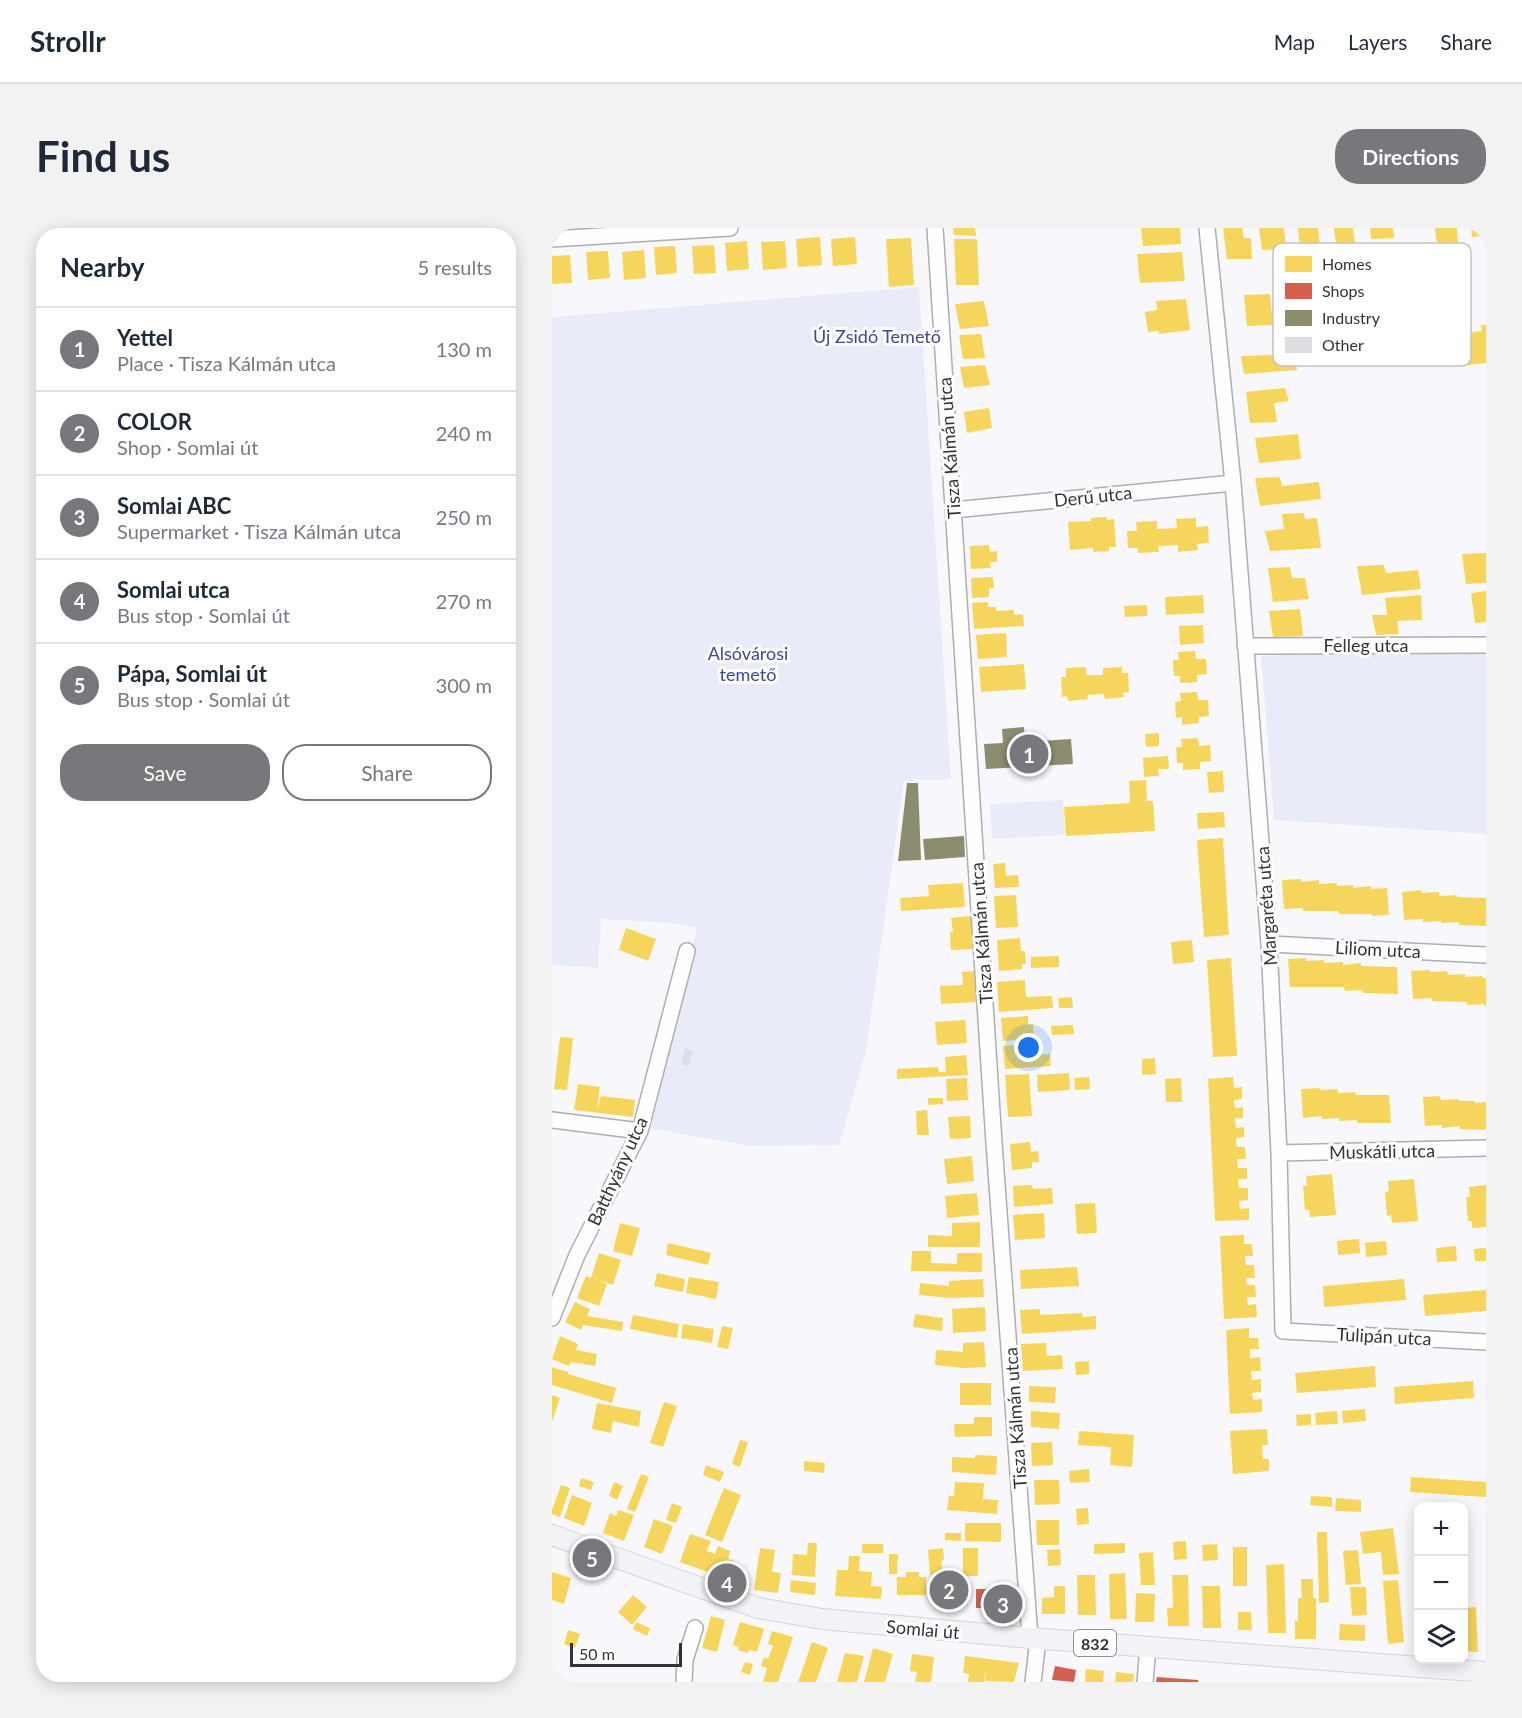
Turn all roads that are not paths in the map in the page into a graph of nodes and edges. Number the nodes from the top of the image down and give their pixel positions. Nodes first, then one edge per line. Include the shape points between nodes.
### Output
1 (730, 228) edge
2 (935, 228) edge
3 (1207, 228) edge
4 (552, 238) edge
5 (1233, 483) junction
6 (953, 510) junction
7 (1486, 645) edge
8 (1245, 646) junction
9 (1269, 944) junction
10 (687, 951) dead end
11 (1486, 955) edge
12 (552, 1120) edge
13 (640, 1131) junction
14 (1486, 1148) edge
15 (1279, 1153) junction
16 (552, 1318) edge
17 (1282, 1331) joint
18 (1486, 1342) edge
19 (552, 1535) edge
20 (695, 1628) dead end
21 (1034, 1638) junction
22 (1148, 1647) junction
23 (1486, 1672) edge
24 (684, 1682) edge
25 (1032, 1682) edge
26 (1145, 1682) edge

1 - 4 street
2 - 6 street, Tisza Kálmán utca
3 - 5 street, Margaréta utca
5 - 6 street, Derű utca
5 - 8 street, Margaréta utca
6 - 21 street, Tisza Kálmán utca via 994,1143
7 - 8 street, Felleg utca
8 - 9 street, Margaréta utca
9 - 11 street, Liliom utca
9 - 15 street, Margaréta utca
10 - 13 street, Batthyány utca
12 - 13 street
13 - 16 street, Batthyány utca via 577,1255
14 - 15 street, Muskátli utca
15 - 17 street, Margaréta utca
17 - 18 street, Tulipán utca
19 - 21 main road, Somlai út / 832 via 758,1608 843,1622
20 - 24 street via 685,1660
21 - 22 main road, Somlai út / 832
21 - 25 street, Tisza Kálmán utca
22 - 23 main road, Somlai út / 832
22 - 26 street

